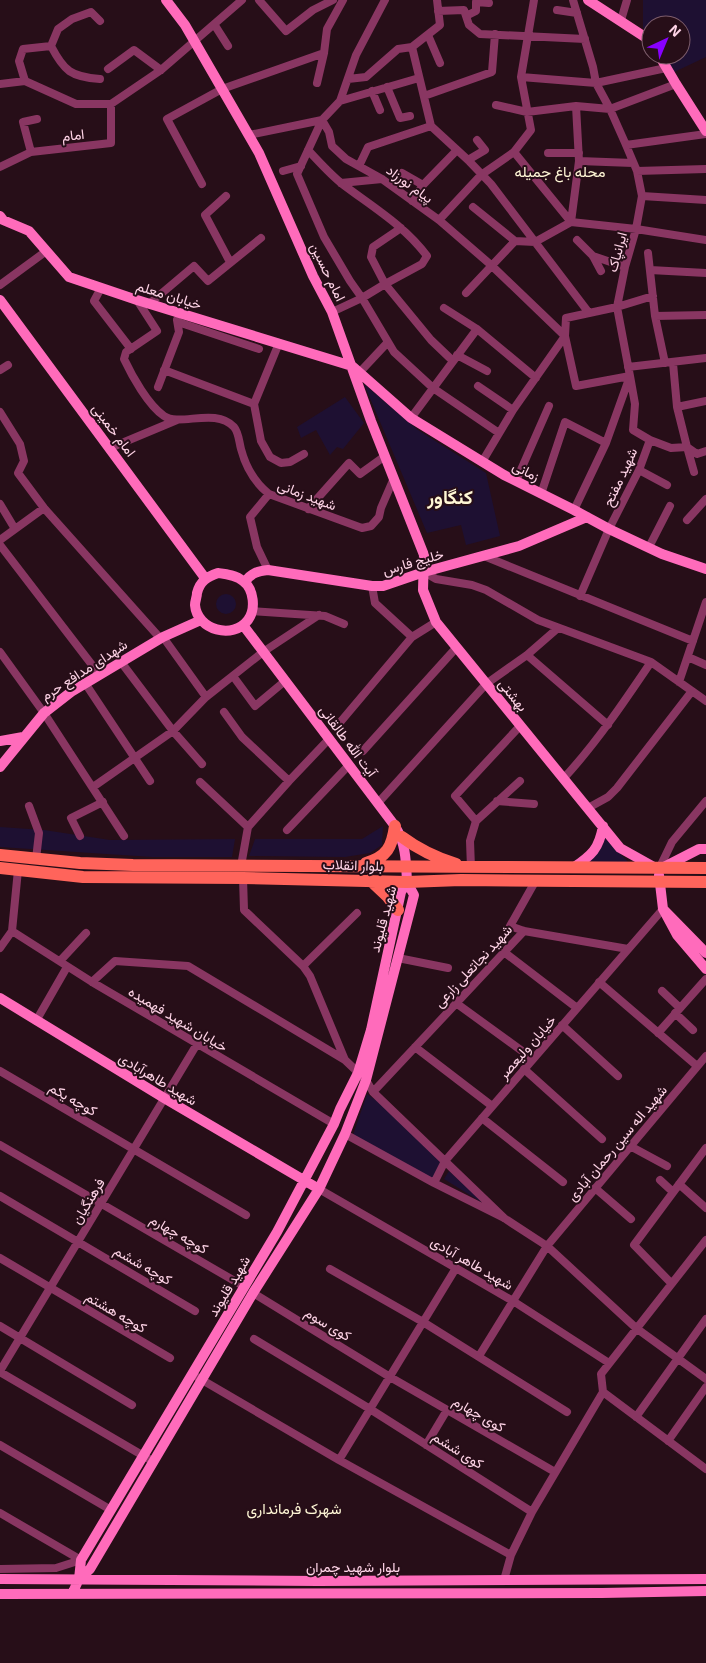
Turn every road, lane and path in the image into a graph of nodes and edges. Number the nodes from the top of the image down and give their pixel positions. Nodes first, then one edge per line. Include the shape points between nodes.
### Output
1 (166, 0) edge
2 (242, 0) edge
3 (259, 0) edge
4 (333, 0) edge
5 (344, 0) edge
6 (385, 0) edge
7 (437, 0) edge
8 (534, 0) edge
9 (573, 0) edge
10 (588, 0) edge
11 (627, 0) edge
12 (489, 3) dead end
13 (557, 10) dead end
14 (438, 11) junction
15 (577, 13) junction
16 (466, 16) junction
17 (621, 20) junction
18 (100, 22) dead end
19 (214, 24) junction
20 (495, 34) junction
21 (641, 34) edge
22 (428, 35) junction
23 (527, 36) junction
24 (585, 39) junction
25 (194, 42) junction
26 (51, 46) junction
27 (228, 46) dead end
28 (412, 47) junction
29 (324, 53) junction
30 (440, 63) dead end
31 (664, 65) edge
32 (666, 68) junction
33 (108, 69) dead end
34 (162, 70) junction
35 (522, 76) junction
36 (419, 78) junction
37 (100, 79) dead end
38 (348, 79) junction
39 (25, 81) junction
40 (317, 83) dead end
41 (596, 83) junction
42 (0, 84) edge
43 (676, 84) junction
44 (387, 87) junction
45 (222, 89) junction
46 (372, 92) junction
47 (424, 96) junction
48 (340, 101) junction
49 (111, 104) junction
50 (496, 105) dead end
51 (576, 106) junction
52 (610, 109) junction
53 (380, 110) dead end
54 (527, 112) junction
55 (410, 116) dead end
56 (37, 119) dead end
57 (322, 120) junction
58 (431, 126) junction
59 (706, 133) edge
60 (249, 135) junction
61 (477, 140) dead end
62 (626, 145) junction
63 (308, 150) junction
64 (457, 150) junction
65 (31, 152) junction
66 (514, 152) junction
67 (548, 153) dead end
68 (579, 157) junction
69 (468, 160) junction
70 (633, 163) junction
71 (301, 166) junction
72 (359, 166) junction
73 (0, 167) edge
74 (706, 169) edge
75 (283, 171) dead end
76 (637, 171) junction
77 (402, 173) dead end
78 (481, 175) junction
79 (382, 178) junction
80 (342, 183) junction
81 (202, 184) dead end
82 (423, 185) junction
83 (226, 196) dead end
84 (642, 196) junction
85 (706, 200) edge
86 (412, 201) junction
87 (473, 207) dead end
88 (0, 216) edge
89 (439, 220) junction
90 (571, 222) junction
91 (401, 228) junction
92 (636, 229) junction
93 (260, 238) dead end
94 (577, 240) dead end
95 (706, 240) edge
96 (515, 241) junction
97 (534, 242) junction
98 (46, 252) junction
99 (648, 253) dead end
100 (593, 256) junction
101 (230, 262) junction
102 (491, 265) junction
103 (625, 267) junction
104 (650, 270) junction
105 (601, 271) dead end
106 (706, 273) edge
107 (384, 284) junction
108 (0, 285) edge
109 (102, 288) junction
110 (466, 293) dead end
111 (653, 296) junction
112 (362, 298) junction
113 (0, 300) edge
114 (137, 300) junction
115 (149, 304) junction
116 (617, 307) junction
117 (444, 308) dead end
118 (332, 312) junction
119 (589, 313) junction
120 (706, 315) edge
121 (655, 316) junction
122 (177, 317) junction
123 (477, 329) junction
124 (565, 336) junction
125 (388, 342) junction
126 (279, 343) junction
127 (131, 349) junction
128 (259, 349) dead end
129 (455, 358) junction
130 (706, 358) edge
131 (669, 363) junction
132 (8, 365) dead end
133 (628, 367) junction
134 (0, 370) edge
135 (164, 370) junction
136 (356, 370) junction
137 (487, 371) dead end
138 (630, 376) junction
139 (536, 378) junction
140 (478, 386) dead end
141 (158, 387) dead end
142 (433, 388) junction
143 (706, 401) edge
144 (254, 404) junction
145 (549, 406) dead end
146 (677, 407) junction
147 (513, 410) junction
148 (0, 412) edge
149 (411, 418) junction
150 (177, 420) junction
151 (499, 433) junction
152 (650, 440) junction
153 (606, 442) junction
154 (687, 447) junction
155 (110, 448) junction
156 (706, 451) edge
157 (304, 454) dead end
158 (385, 456) junction
159 (482, 462) junction
160 (640, 470) junction
161 (694, 472) dead end
162 (394, 478) junction
163 (516, 481) junction
164 (667, 485) dead end
165 (269, 494) junction
166 (541, 494) junction
167 (706, 499) edge
168 (0, 504) edge
169 (670, 506) dead end
170 (44, 508) junction
171 (308, 509) junction
172 (574, 510) junction
173 (587, 517) junction
174 (687, 520) dead end
175 (15, 529) junction
176 (609, 529) junction
177 (0, 540) edge
178 (0, 545) edge
179 (649, 547) junction
180 (484, 556) junction
181 (706, 569) edge
182 (268, 570) junction
183 (424, 572) junction
184 (205, 578) junction
185 (245, 582) junction
186 (372, 586) junction
187 (580, 596) junction
188 (705, 606) edge
189 (252, 610) junction
190 (319, 615) junction
191 (201, 620) junction
192 (436, 622) junction
193 (344, 624) dead end
194 (242, 625) junction
195 (558, 628) junction
196 (161, 638) junction
197 (412, 638) junction
198 (693, 641) junction
199 (456, 648) junction
200 (0, 652) edge
201 (263, 652) junction
202 (527, 655) junction
203 (688, 657) junction
204 (122, 662) junction
205 (651, 662) junction
206 (706, 665) edge
207 (99, 674) junction
208 (233, 676) junction
209 (285, 681) junction
210 (679, 682) junction
211 (85, 683) junction
212 (486, 684) junction
213 (692, 691) junction
214 (206, 697) junction
215 (706, 701) edge
216 (224, 712) dead end
217 (44, 713) junction
218 (608, 725) junction
219 (337, 726) dead end
220 (520, 726) junction
221 (173, 731) junction
222 (23, 737) junction
223 (329, 739) junction
224 (0, 741) edge
225 (363, 751) dead end
226 (134, 759) junction
227 (202, 764) dead end
228 (349, 765) junction
229 (0, 767) edge
230 (564, 778) junction
231 (150, 781) dead end
232 (289, 781) junction
233 (520, 781) dead end
234 (200, 782) dead end
235 (93, 787) junction
236 (497, 801) junction
237 (706, 801) edge
238 (103, 802) junction
239 (378, 803) junction
240 (534, 804) dead end
241 (29, 806) dead end
242 (588, 808) junction
243 (476, 821) junction
244 (602, 826) junction
245 (248, 827) junction
246 (287, 830) dead end
247 (398, 831) junction
248 (80, 836) dead end
249 (124, 836) dead end
250 (706, 849) edge
251 (0, 855) edge
252 (36, 859) junction
253 (353, 867) junction
254 (0, 868) edge
255 (407, 868) junction
256 (469, 868) junction
257 (572, 868) junction
258 (706, 868) edge
259 (18, 870) junction
260 (242, 872) junction
261 (660, 876) junction
262 (370, 880) junction
263 (536, 880) junction
264 (408, 882) junction
265 (706, 882) edge
266 (663, 909) junction
267 (398, 910) junction
268 (357, 913) dead end
269 (12, 931) junction
270 (524, 931) junction
271 (86, 933) dead end
272 (0, 948) edge
273 (628, 949) junction
274 (504, 952) junction
275 (706, 954) edge
276 (398, 958) junction
277 (60, 961) junction
278 (302, 966) junction
279 (67, 967) junction
280 (448, 968) dead end
281 (706, 970) edge
282 (706, 978) edge
283 (92, 982) junction
284 (599, 982) junction
285 (662, 991) dead end
286 (0, 998) edge
287 (456, 1003) junction
288 (577, 1008) junction
289 (678, 1010) junction
290 (36, 1021) junction
291 (562, 1025) junction
292 (693, 1030) dead end
293 (658, 1033) junction
294 (197, 1044) junction
295 (415, 1047) junction
296 (706, 1056) edge
297 (533, 1059) junction
298 (345, 1060) junction
299 (697, 1066) junction
300 (524, 1069) junction
301 (0, 1071) edge
302 (362, 1076) junction
303 (618, 1076) dead end
304 (373, 1092) junction
305 (164, 1098) junction
306 (492, 1106) junction
307 (482, 1118) junction
308 (334, 1124) junction
309 (345, 1134) junction
310 (602, 1139) dead end
311 (0, 1144) edge
312 (630, 1146) junction
313 (706, 1148) edge
314 (133, 1149) junction
315 (445, 1161) junction
316 (667, 1166) dead end
317 (660, 1180) dead end
318 (304, 1181) junction
319 (563, 1182) dead end
320 (434, 1184) junction
321 (680, 1184) junction
322 (595, 1188) junction
323 (320, 1189) junction
324 (673, 1192) junction
325 (0, 1196) edge
326 (101, 1203) junction
327 (706, 1208) edge
328 (246, 1215) dead end
329 (504, 1218) junction
330 (631, 1219) dead end
331 (706, 1240) edge
332 (78, 1242) junction
333 (547, 1246) junction
334 (0, 1258) edge
335 (456, 1268) junction
336 (330, 1269) dead end
337 (672, 1284) junction
338 (49, 1289) junction
339 (249, 1290) junction
340 (513, 1301) junction
341 (195, 1311) dead end
342 (706, 1319) edge
343 (423, 1322) junction
344 (0, 1326) edge
345 (636, 1328) junction
346 (20, 1338) junction
347 (254, 1339) dead end
348 (479, 1356) junction
349 (170, 1358) dead end
350 (678, 1358) junction
351 (609, 1363) junction
352 (0, 1371) edge
353 (192, 1374) junction
354 (390, 1377) junction
355 (706, 1379) edge
356 (202, 1380) junction
357 (706, 1387) edge
358 (603, 1392) junction
359 (132, 1405) dead end
360 (370, 1409) junction
361 (448, 1410) junction
362 (567, 1412) dead end
363 (636, 1417) junction
364 (668, 1441) junction
365 (426, 1444) junction
366 (0, 1445) edge
367 (143, 1455) junction
368 (339, 1460) junction
369 (154, 1462) junction
370 (706, 1469) edge
371 (555, 1472) junction
372 (111, 1510) junction
373 (532, 1512) junction
374 (0, 1513) edge
375 (511, 1555) junction
376 (81, 1560) junction
377 (0, 1569) edge
378 (0, 1579) edge
379 (79, 1579) junction
380 (706, 1579) edge
381 (504, 1580) junction
382 (706, 1592) edge
383 (0, 1594) edge
384 (72, 1594) junction

1 - 25 main road, امام حسین
2 - 19 street
3 - 4 street via 286,31 313,10
5 - 29 street via 327,29
6 - 38 street via 356,55
7 - 14 street
8 - 23 street
9 - 15 street, ایرانپاک
10 - 17 main road
11 - 17 street
12 - 16 street via 476,2 476,11
13 - 15 street
14 - 16 street via 464,10
14 - 22 street via 440,25
15 - 24 street, ایرانپاک
16 - 20 street via 468,25 480,34
17 - 21 main road
18 - 26 street via 90,12 72,19 58,29
19 - 25 street
19 - 27 street
20 - 23 street
20 - 47 street via 492,72
22 - 28 street
22 - 30 street
23 - 24 street
23 - 35 street
24 - 41 street, ایرانپاک
25 - 34 street
25 - 45 main road, امام حسین
26 - 37 street via 69,72
26 - 39 street via 23,49 19,61
28 - 36 street
28 - 38 street via 398,49 366,77
29 - 40 street
29 - 45 street
31 - 32 main road
32 - 41 street
32 - 43 main road
33 - 34 street via 134,50
34 - 49 street
35 - 41 street
35 - 54 street
36 - 44 street
36 - 47 street
38 - 48 street
39 - 42 street
39 - 49 street via 76,104
41 - 52 street, ایرانپاک
43 - 52 street
43 - 59 main road
44 - 46 street
44 - 55 street via 400,118
45 - 60 main road, امام حسین
45 - 81 street via 166,119
46 - 48 street
46 - 53 street
47 - 58 street
48 - 57 street
49 - 65 street, امام via 111,143
50 - 54 street
51 - 52 street
51 - 54 street
51 - 68 street
52 - 62 street, ایرانپاک
54 - 66 street via 531,130
56 - 65 street via 23,122
57 - 60 street
57 - 63 street
57 - 72 street, پیام نورزاد via 332,146
58 - 64 street
58 - 72 street via 368,147
59 - 62 street
60 - 118 main road, امام حسین
61 - 69 street via 485,150
62 - 70 street, ایرانپاک
63 - 71 street
63 - 80 street
64 - 69 street
64 - 82 street
65 - 73 street, امام
66 - 78 street
66 - 90 street
67 - 68 street
68 - 70 street
68 - 90 street
69 - 78 street
70 - 76 street, ایرانپاک
71 - 75 street
71 - 112 street via 297,174 324,236
72 - 79 street, پیام نورزاد
74 - 76 street
76 - 84 street, ایرانپاک
77 - 82 street
78 - 89 street
78 - 97 street
79 - 80 street
79 - 86 street, پیام نورزاد
80 - 91 street
82 - 86 street
83 - 101 street via 205,215
84 - 85 street
84 - 92 street, ایرانپاک
86 - 89 street, پیام نورزاد
87 - 96 street
88 - 98 main road, خیابان معلم via 29,231
89 - 102 street, پیام نورزاد
90 - 92 street
90 - 97 street
91 - 107 street via 373,247 371,257
91 - 107 street via 427,256 422,264
92 - 95 street
92 - 103 street, ایرانپاک
93 - 101 street
94 - 100 street
96 - 97 street
96 - 102 street
97 - 119 street
98 - 108 street
98 - 109 main road, خیابان معلم via 69,277
99 - 104 street
100 - 103 street
100 - 105 street
101 - 115 street via 208,280 194,266
102 - 110 street
102 - 124 street, پیام نورزاد
103 - 116 street, ایرانپاک
104 - 106 street
104 - 111 street
107 - 112 street
107 - 129 street via 431,340
109 - 114 main road, خیابان معلم
109 - 127 street via 94,300
111 - 116 street
111 - 121 street
112 - 118 street
112 - 125 street
113 - 155 main road, امام خمینی
114 - 115 main road, خیابان معلم
114 - 127 street via 156,331
115 - 122 main road, خیابان معلم
116 - 119 street
116 - 133 street, ایرانپاک
117 - 123 street
118 - 136 main road, امام حسین
119 - 124 street via 566,318
120 - 121 street
121 - 131 street
122 - 126 main road, خیابان معلم
122 - 128 street
122 - 135 street via 179,332
123 - 129 street
123 - 139 street
124 - 138 street via 576,386
124 - 139 street
125 - 136 street
125 - 142 street via 394,352
126 - 136 main road, خیابان معلم
126 - 144 street
127 - 150 street via 124,359 130,372 164,417
129 - 137 street
129 - 142 street
130 - 131 street
131 - 133 street
131 - 146 street
132 - 134 street
133 - 138 street, ایرانپاک
135 - 141 street
135 - 144 street
136 - 149 main road, زمانی
136 - 158 main road, امام حسین
138 - 152 street, ایرانپاک via 635,404 633,430
138 - 153 street
139 - 147 street
140 - 147 street
142 - 149 street
142 - 151 street
143 - 146 street
144 - 157 street via 261,441 270,457 281,463
145 - 163 street
146 - 154 street
147 - 151 street
148 - 170 street via 20,444 24,461 18,473
149 - 159 main road, زمانی
150 - 155 street
150 - 165 street, شهید زمانی via 200,417 225,421 234,427 248,470
151 - 159 street
152 - 154 street, شهید مفتح via 671,448
152 - 160 street, شهید مفتح
153 - 166 street via 565,422
153 - 172 street
154 - 156 street, شهید مفتح via 697,454
154 - 161 street
155 - 184 main road, امام خمینی
158 - 162 main road, امام حسین
158 - 171 street via 360,474 349,463
159 - 163 main road, زمانی
160 - 164 street
160 - 176 street, شهید مفتح
162 - 171 street, شهید زمانی via 379,517 372,526 362,528
162 - 183 main road, امام حسین via 424,555
163 - 166 main road, زمانی
165 - 171 street, شهید زمانی
165 - 182 street via 250,517 257,547
166 - 172 main road, زمانی
167 - 174 street
168 - 175 street
169 - 179 street
170 - 175 street
170 - 196 street
172 - 173 main road, زمانی
173 - 176 main road, زمانی
173 - 180 main road, خلیج فارس via 518,546
175 - 177 street
176 - 179 main road, زمانی
176 - 187 street, شهید مفتح
178 - 207 street
179 - 181 main road, زمانی
180 - 183 main road, خلیج فارس
180 - 187 street
182 - 185 main road via 258,571
182 - 186 main road, خلیج فارس
183 - 186 main road, خلیج فارس via 383,586
183 - 192 main road, بهشتی via 424,590
183 - 195 street via 436,579 472,584
184 - 185 main road via 218,573
184 - 191 main road via 198,589 195,604
185 - 189 main road via 253,601
186 - 197 street via 375,603
187 - 198 street
188 - 198 street
189 - 190 street
189 - 194 main road
190 - 193 street
190 - 201 street
191 - 194 main road via 216,630
191 - 196 main road, شهدای مدافع حرم
192 - 197 street
192 - 199 main road, بهشتی
194 - 201 main road, آیت الله طالقانی
195 - 202 street
195 - 205 street
196 - 204 main road, شهدای مدافع حرم
196 - 214 street
197 - 219 street
198 - 203 street
199 - 212 main road, بهشتی
199 - 225 street
200 - 217 street
201 - 208 street
201 - 209 main road, آیت الله طالقانی
202 - 212 street
202 - 218 street
203 - 206 street
203 - 210 street
204 - 207 main road, شهدای مدافع حرم
204 - 221 street
205 - 210 street
205 - 218 street
207 - 211 main road, شهدای مدافع حرم
208 - 209 street via 256,706
208 - 214 street
209 - 223 main road, آیت الله طالقانی
210 - 213 street
211 - 217 main road, شهدای مدافع حرم
211 - 226 street
212 - 220 main road, بهشتی
212 - 239 street
213 - 215 street
213 - 242 street via 617,788
214 - 221 street
216 - 232 street via 242,738
217 - 222 main road, شهدای مدافع حرم
217 - 235 street
218 - 230 street
220 - 230 main road, بهشتی
220 - 243 street via 455,796
221 - 226 street
221 - 227 street
222 - 224 main road
222 - 229 main road, شهدای مدافع حرم
223 - 228 main road, آیت الله طالقانی
223 - 232 street
226 - 231 street
226 - 235 street
228 - 239 main road, آیت الله طالقانی
228 - 246 street
230 - 242 main road, بهشتی
232 - 245 street
233 - 236 street
234 - 245 street
235 - 238 street
236 - 240 street
236 - 243 street
237 - 261 street via 672,842
238 - 248 street via 71,818
238 - 249 street
239 - 247 main road, آیت الله طالقانی
241 - 252 street via 39,833
242 - 244 main road, بهشتی
243 - 256 street via 470,841
244 - 257 main road via 593,853
244 - 261 main road, بهشتی via 620,848
245 - 260 street
247 - 253 main road via 380,859
247 - 255 main road, آیت الله طالقانی
247 - 256 main road via 415,847
250 - 261 main road via 699,849
251 - 252 main road, بلوار انقلاب
252 - 260 main road, بلوار انقلاب
253 - 255 main road, بلوار انقلاب
253 - 260 main road, بلوار انقلاب
254 - 259 main road, بلوار انقلاب
255 - 256 main road, بلوار انقلاب
255 - 264 main road, آیت الله طالقانی
256 - 257 main road, بلوار انقلاب
257 - 261 main road, بلوار انقلاب
258 - 261 main road, بلوار انقلاب
259 - 260 main road, بلوار انقلاب via 83,877
259 - 269 street
260 - 262 main road, بلوار انقلاب
260 - 278 street via 244,910
261 - 263 main road, بلوار انقلاب
261 - 265 main road, بلوار انقلاب
261 - 266 main road
262 - 264 main road, بلوار انقلاب
262 - 267 main road
263 - 264 main road, بلوار انقلاب
263 - 270 street via 510,926
264 - 267 main road, شهید قلیوند via 401,892
264 - 276 main road, شهید قلیوند via 414,895
266 - 273 street
266 - 275 main road
266 - 281 main road via 677,935
267 - 302 main road, شهید قلیوند
268 - 278 street
269 - 272 street
269 - 277 street, خیابان شهید فهمیده
270 - 273 street, شهید نجاتعلی زارعی
270 - 274 street, شهید نجاتعلی زارعی
271 - 277 street
273 - 284 street, خیابان ولیعصر
274 - 287 street, شهید نجاتعلی زارعی
274 - 288 street
276 - 280 street
276 - 302 main road, شهید قلیوند
277 - 279 street, خیابان شهید فهمیده
278 - 298 street via 319,995
279 - 283 street, خیابان شهید فهمیده
279 - 290 street
282 - 289 street
283 - 294 street, خیابان شهید فهمیده
283 - 298 street via 115,960 188,966
284 - 288 street, خیابان ولیعصر
284 - 293 street
285 - 289 street
286 - 290 main road, شهید طاهرآبادی
287 - 295 street, شهید نجاتعلی زارعی
287 - 297 street
288 - 291 street, خیابان ولیعصر
289 - 292 street
289 - 293 street
290 - 305 main road, شهید طاهرآبادی
291 - 297 street, خیابان ولیعصر
291 - 303 street
293 - 299 street
294 - 305 street, فرهنگیان
294 - 308 street, خیابان شهید فهمیده
295 - 304 street, شهید نجاتعلی زارعی
295 - 306 street
296 - 299 street, شهید اله سین رحمان آبادی
297 - 300 street, خیابان ولیعصر
298 - 302 street
299 - 312 street, شهید اله سین رحمان آبادی
300 - 306 street, خیابان ولیعصر
300 - 310 street
301 - 314 street, کوچه یکم
302 - 304 street
302 - 308 main road, شهید قلیوند
302 - 309 main road, شهید قلیوند
304 - 315 street
305 - 314 street, فرهنگیان
305 - 318 main road, شهید طاهرآبادی
306 - 307 street, خیابان ولیعصر
307 - 315 street, خیابان ولیعصر
307 - 319 street
308 - 309 main road
308 - 318 main road, شهید قلیوند
309 - 320 street
309 - 323 main road, شهید قلیوند
311 - 326 street, کوچه چهارم
312 - 316 street
312 - 322 street, شهید اله سین رحمان آبادی
313 - 321 street
314 - 326 street, فرهنگیان
314 - 328 street, کوچه یکم
315 - 320 street, خیابان ولیعصر
315 - 329 street
317 - 324 street
318 - 323 main road, شهید طاهرآبادی
318 - 339 main road, شهید قلیوند
320 - 329 street
321 - 324 street
321 - 327 street
322 - 330 street
322 - 333 street, شهید اله سین رحمان آبادی
323 - 335 street, شهید طاهر آبادی
323 - 339 main road, شهید قلیوند
324 - 337 street via 634,1246
325 - 332 street, کوچه ششم
326 - 332 street, فرهنگیان
326 - 339 street, کوچه چهارم
329 - 333 street
331 - 337 street
332 - 338 street, فرهنگیان
332 - 341 street, کوچه ششم
333 - 340 street, شهید اله سین رحمان آبادی
333 - 345 street
334 - 338 street, کوچه هشتم
335 - 340 street, شهید طاهر آبادی
335 - 343 street
336 - 343 street
337 - 345 street
338 - 346 street, فرهنگیان
338 - 349 street, کوچه هشتم
339 - 353 main road, شهید قلیوند
339 - 354 street, کوی سوم
339 - 356 main road, شهید قلیوند
340 - 348 street, شهید اله سین رحمان آبادی
340 - 351 street, شهید طاهر آبادی
342 - 350 street
343 - 348 street
343 - 354 street
344 - 346 street
345 - 350 street
345 - 351 street
346 - 352 street, فرهنگیان
346 - 359 street
347 - 360 street, کوی ششم
348 - 362 street
350 - 355 street
350 - 363 street
351 - 358 street via 601,1374
352 - 367 street
353 - 356 street
353 - 367 main road, شهید قلیوند
354 - 360 street
354 - 361 street, کوی چهارم
356 - 368 street
356 - 369 main road, شهید قلیوند
357 - 364 street
358 - 363 street
358 - 371 street
360 - 365 street, کوی ششم
360 - 368 street
361 - 365 street
361 - 371 street, کوی چهارم
363 - 364 street
364 - 370 street
365 - 373 street, کوی ششم
366 - 372 street
367 - 369 street
367 - 372 main road, شهید قلیوند
368 - 375 street
369 - 379 main road, شهید قلیوند via 90,1569
371 - 373 street
372 - 376 main road, شهید قلیوند
373 - 375 street
374 - 376 street
375 - 381 street
376 - 377 street via 56,1568
376 - 379 main road, شهید قلیوند
378 - 379 main road, بلوار شهید چمران
379 - 381 main road, بلوار شهید چمران
379 - 384 main road, شهید قلیوند
380 - 381 main road, بلوار شهید چمران
382 - 384 main road, بلوار شهید چمران
383 - 384 main road, بلوار شهید چمران

